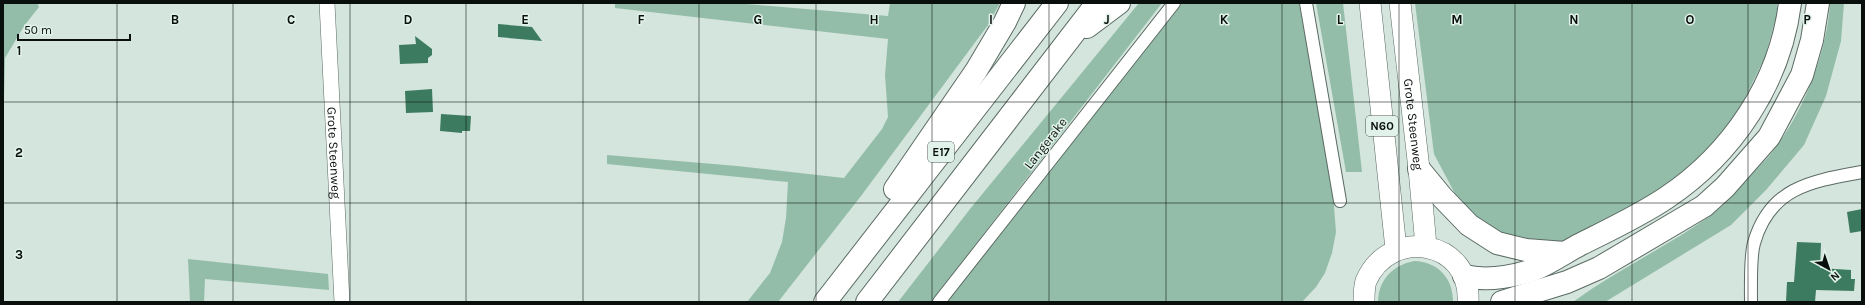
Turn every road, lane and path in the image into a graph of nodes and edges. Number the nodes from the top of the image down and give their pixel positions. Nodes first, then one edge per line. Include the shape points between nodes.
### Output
1 (327, 3) edge
2 (1019, 3) edge
3 (1057, 3) edge
4 (1097, 3) edge
5 (1119, 3) edge
6 (1174, 3) edge
7 (1306, 3) edge
8 (1370, 3) edge
9 (1400, 3) edge
10 (1790, 3) edge
11 (1818, 3) edge
12 (1009, 12) edge
13 (1066, 44) junction
14 (1420, 169) junction
15 (1862, 172) edge
16 (1340, 201) dead end
17 (1426, 246) junction
18 (1396, 250) junction
19 (1565, 253) junction
20 (1464, 276) junction
21 (1531, 298) edge
22 (342, 302) edge
23 (811, 302) edge
24 (825, 302) edge
25 (867, 302) edge
26 (939, 302) edge
27 (1364, 302) edge
28 (1468, 302) edge
29 (1502, 302) edge
30 (1751, 302) edge

1 - 22 street, Grote Steenweg
2 - 12 highway
3 - 24 highway, E17
4 - 13 highway, E17
5 - 13 highway
6 - 26 street, Langerake
7 - 16 street
8 - 18 highway, N60
9 - 14 highway, Grote Steenweg / N60
10 - 19 highway via 1783,40 1773,70 1742,126 1720,152 1691,180 1665,199
11 - 21 highway via 1812,40 1802,75 1769,136 1725,187 1704,206 1599,268
12 - 23 highway via 976,71 902,180
13 - 25 highway, E17
14 - 17 highway, Grote Steenweg / N60
14 - 19 highway via 1469,225 1497,243 1526,250
15 - 30 street via 1819,180 1799,187 1772,208 1754,244
17 - 18 highway
17 - 20 highway via 1442,252 1455,262
18 - 27 highway via 1377,262 1366,282
19 - 20 highway via 1531,271 1477,279
20 - 28 highway via 1469,293
21 - 29 highway

